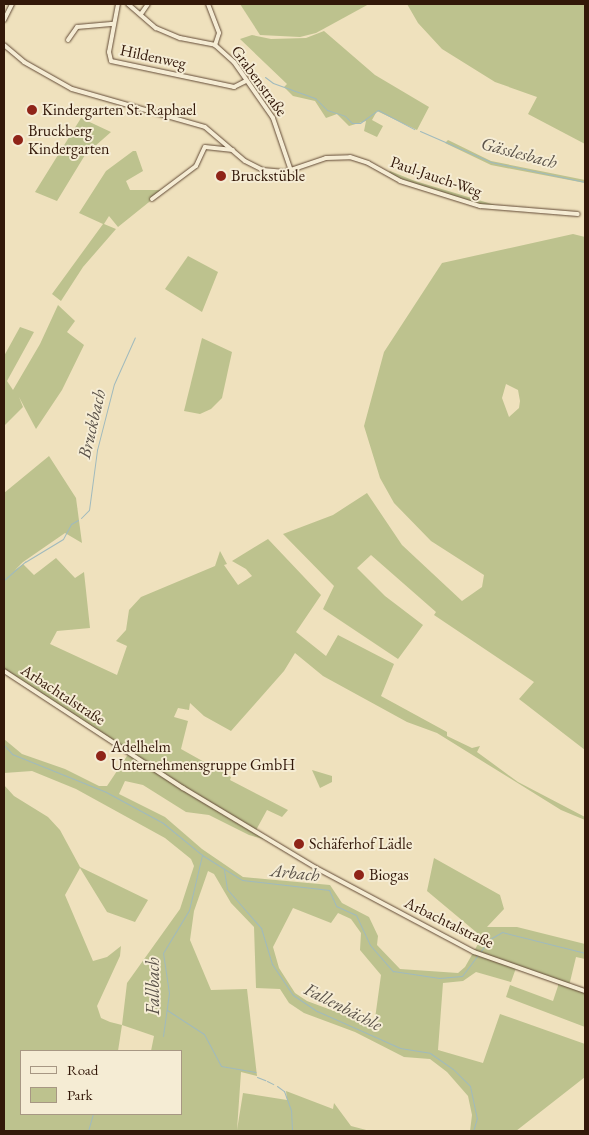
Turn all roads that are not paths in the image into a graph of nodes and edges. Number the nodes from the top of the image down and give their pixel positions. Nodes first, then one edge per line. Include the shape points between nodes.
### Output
1 (12, 4) edge
2 (118, 4) edge
3 (128, 4) edge
4 (148, 4) edge
5 (208, 4) edge
6 (141, 14) junction
7 (4, 20) edge
8 (114, 24) junction
9 (68, 40) dead end
10 (4, 45) edge
11 (215, 45) junction
12 (246, 81) junction
13 (233, 150) junction
14 (291, 171) junction
15 (152, 199) dead end
16 (578, 214) dead end
17 (4, 671) edge
18 (585, 991) edge

1 - 7 street
2 - 8 street, Hildenweg
3 - 6 street, Grabenstraße
4 - 6 street
5 - 11 street via 219,33
6 - 11 street, Grabenstraße via 168,34
8 - 9 street via 77,26
8 - 12 street, Hildenweg via 108,56 113,63 234,87
10 - 13 street via 24,62 65,86 197,123
11 - 12 street, Grabenstraße via 234,62
12 - 14 street, Grabenstraße via 275,123
13 - 14 street via 259,169
13 - 15 street via 205,147 196,166
14 - 16 street, Paul-Jauch-Weg via 326,158 350,157 400,181 480,206
17 - 18 street, Arbachtalstraße via 264,838 478,954

